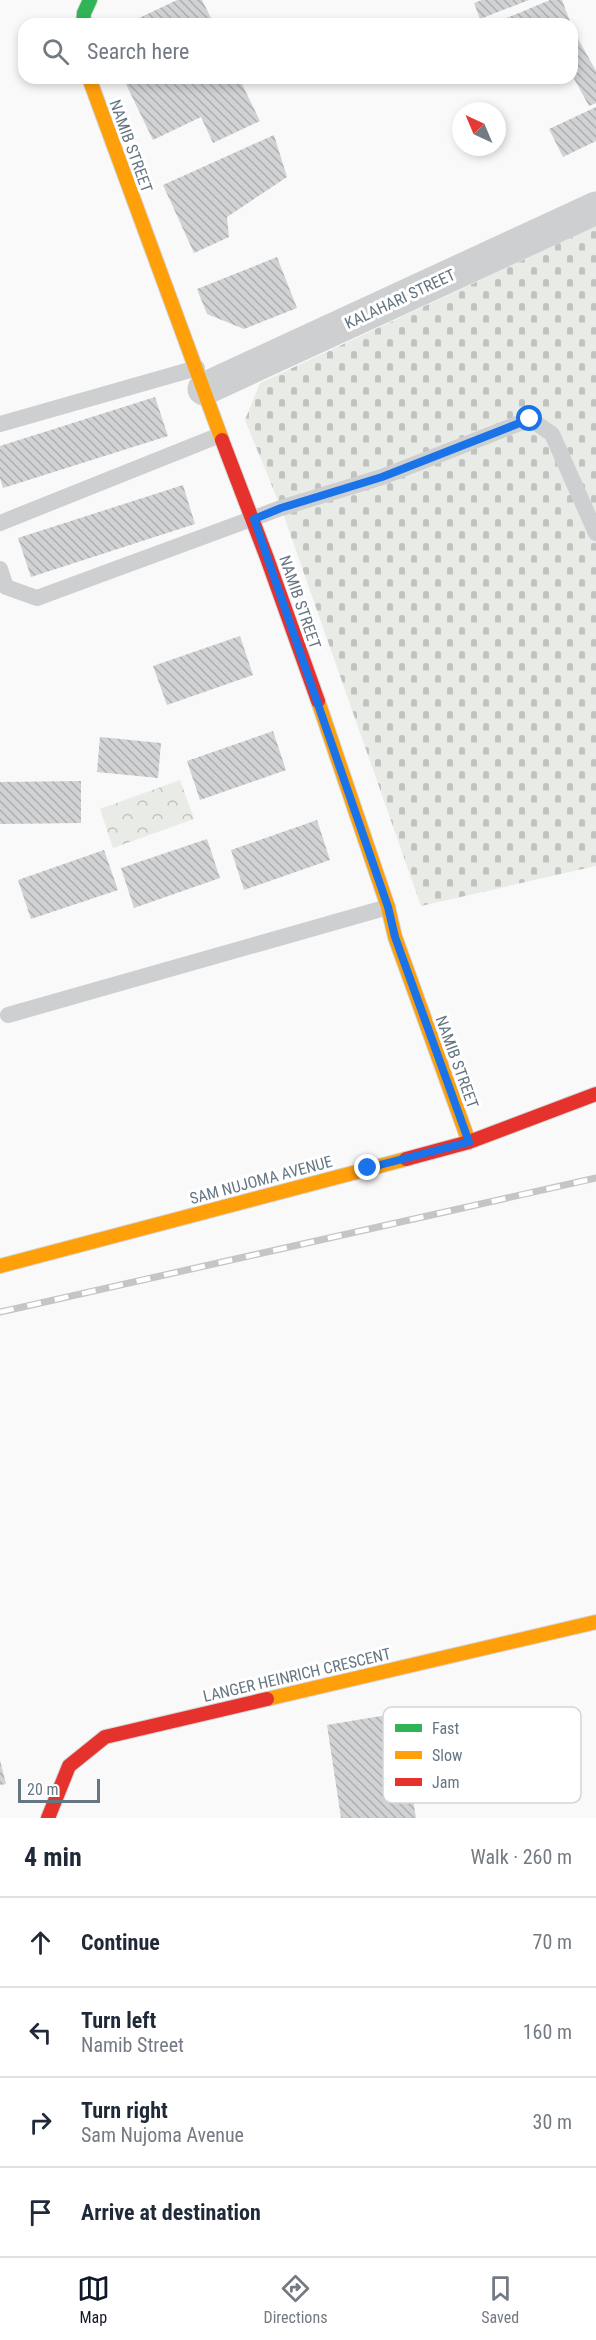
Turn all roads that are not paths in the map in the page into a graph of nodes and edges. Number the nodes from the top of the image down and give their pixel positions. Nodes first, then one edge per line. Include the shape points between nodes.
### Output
1 (90, 0) edge
2 (84, 18) edge
3 (91, 84) edge
4 (596, 208) edge
5 (201, 379) junction
6 (0, 424) edge
7 (220, 435) junction
8 (254, 519) junction
9 (0, 523) edge
10 (596, 533) edge
11 (0, 569) edge
12 (388, 907) junction
13 (8, 1015) dead end
14 (596, 1094) edge
15 (469, 1142) junction
16 (0, 1266) edge
17 (596, 1622) edge
18 (48, 1818) edge

1 - 2 street
3 - 5 street, NAMIB STREET
4 - 5 street, KALAHARI STREET
5 - 6 lane
5 - 7 street, NAMIB STREET
7 - 8 street, NAMIB STREET
7 - 9 lane
8 - 10 lane via 382,477 530,419 552,434
8 - 11 lane via 37,598 6,587
8 - 12 street, NAMIB STREET
12 - 13 lane
12 - 15 street, NAMIB STREET via 395,937
14 - 15 street, SAM NUJOMA AVENUE
15 - 16 street, SAM NUJOMA AVENUE
17 - 18 street, LANGER HEINRICH CRESCENT via 105,1737 69,1766

